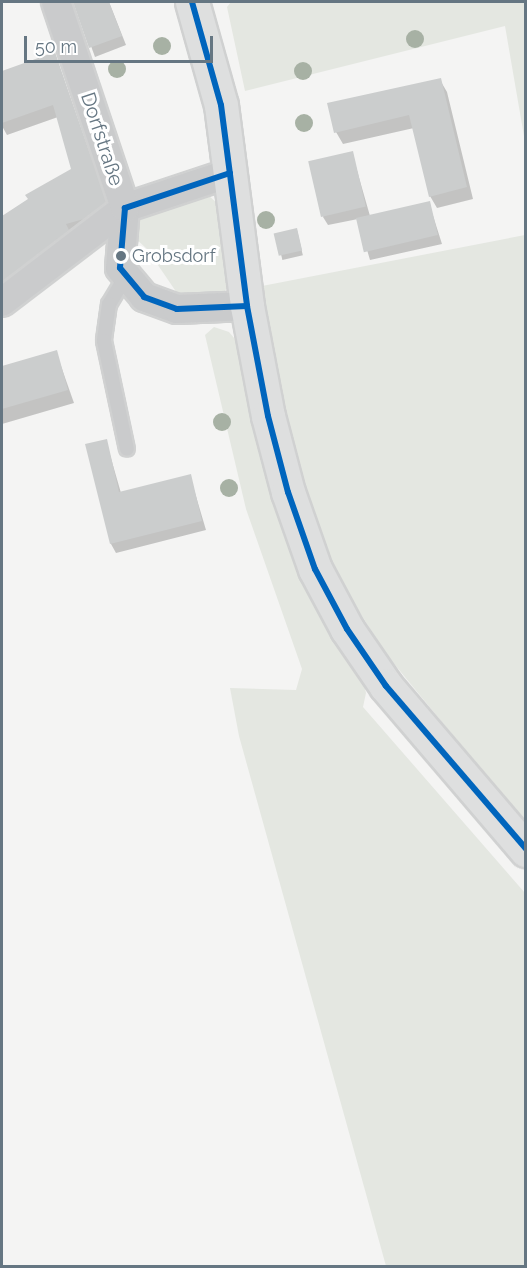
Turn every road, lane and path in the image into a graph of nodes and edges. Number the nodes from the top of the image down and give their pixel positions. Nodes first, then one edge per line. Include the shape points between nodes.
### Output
1 (56, 2) edge
2 (192, 2) edge
3 (230, 173) junction
4 (125, 208) junction
5 (126, 276) junction
6 (2, 302) edge
7 (248, 306) junction
8 (127, 449) dead end
9 (525, 850) edge

1 - 4 street, Dorfstraße
2 - 3 main road via 221,105
3 - 4 street, Dorfstraße
3 - 7 main road
4 - 5 street, Dorfstraße via 120,268
4 - 6 street, Dorfstraße
5 - 7 street via 144,297 177,309
5 - 8 lane via 109,304 104,341
7 - 9 main road via 268,416 288,492 315,569 347,629 386,686

